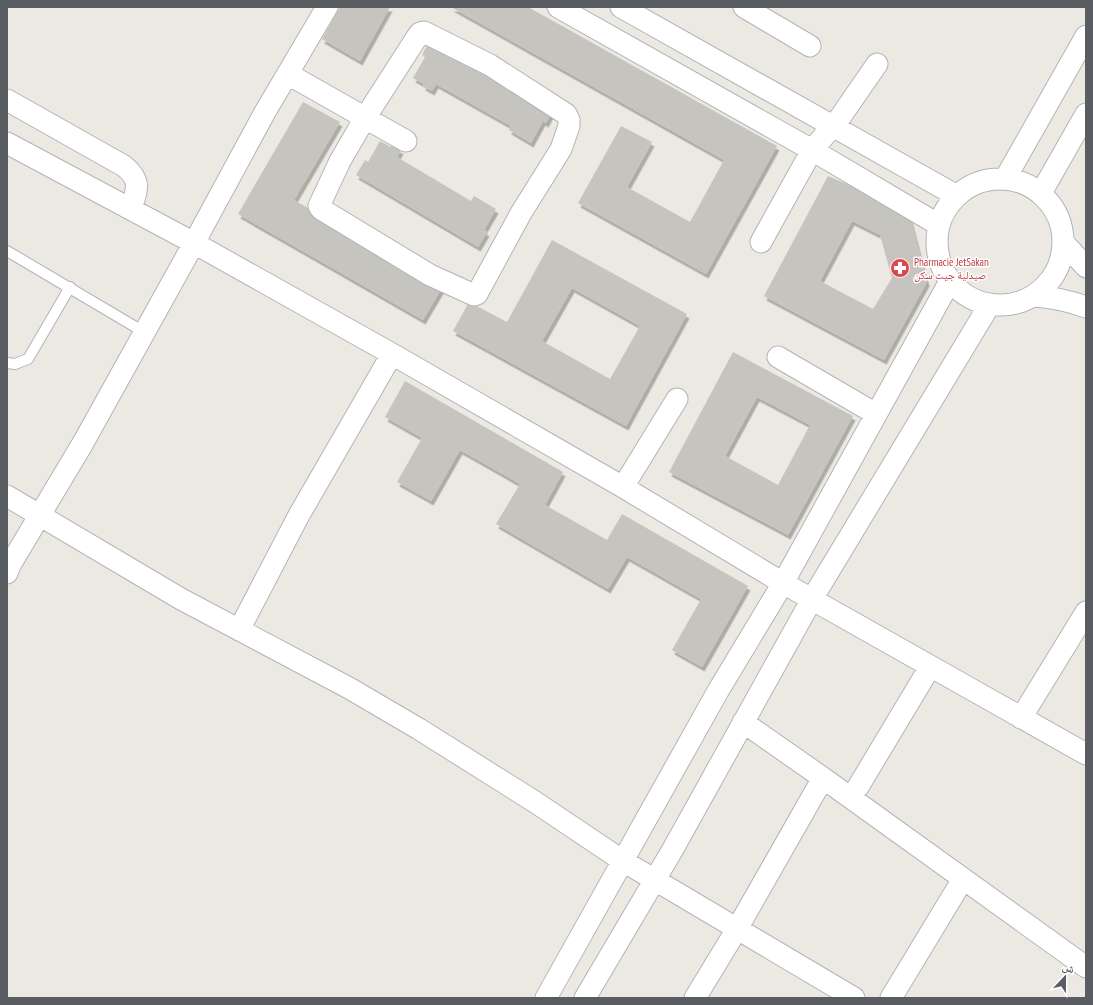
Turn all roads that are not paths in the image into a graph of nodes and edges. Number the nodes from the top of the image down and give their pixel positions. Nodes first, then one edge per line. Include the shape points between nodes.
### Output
1 (327, 7) edge
2 (558, 7) edge
3 (621, 7) edge
4 (744, 7) edge
5 (1086, 36) edge
6 (810, 46) dead end
7 (877, 64) dead end
8 (288, 74) junction
9 (7, 100) edge
10 (1086, 114) edge
11 (365, 118) junction
12 (832, 126) junction
13 (406, 141) dead end
14 (7, 143) edge
15 (812, 150) junction
16 (1005, 179) junction
17 (1041, 194) junction
18 (957, 196) junction
19 (131, 209) junction
20 (939, 225) junction
21 (761, 242) dead end
22 (194, 243) junction
23 (1064, 243) junction
24 (7, 251) edge
25 (1086, 267) edge
26 (950, 281) junction
27 (70, 287) junction
28 (1034, 296) junction
29 (990, 304) junction
30 (1086, 307) edge
31 (144, 332) junction
32 (392, 354) junction
33 (778, 357) dead end
34 (7, 363) edge
35 (677, 399) dead end
36 (876, 414) junction
37 (623, 487) junction
38 (7, 496) edge
39 (41, 516) junction
40 (7, 573) edge
41 (782, 582) junction
42 (812, 599) junction
43 (1086, 612) edge
44 (239, 630) junction
45 (930, 667) junction
46 (1021, 718) junction
47 (743, 722) junction
48 (1086, 754) edge
49 (823, 778) junction
50 (858, 787) dead end
51 (623, 861) junction
52 (963, 879) junction
53 (654, 880) junction
54 (737, 929) junction
55 (1086, 967) edge
56 (561, 973) junction
57 (587, 994) edge
58 (546, 998) edge
59 (695, 998) edge
60 (854, 998) edge
61 (891, 998) edge

1 - 8 street
2 - 15 street
3 - 12 street
4 - 6 street
5 - 16 street
7 - 12 street via 847,109
8 - 11 street
8 - 22 street
9 - 19 street via 124,166 132,173 137,183
10 - 17 street
11 - 11 street via 417,37 424,32 490,65 566,114 569,126 561,149 474,296 430,275 319,206 340,161
11 - 13 street
12 - 15 street
12 - 18 street
14 - 19 street
15 - 20 street
15 - 21 street
16 - 17 street via 1024,183
16 - 18 street via 979,182
17 - 23 street via 1054,208 1062,224
18 - 20 street via 949,204
19 - 22 street
20 - 26 street via 937,244 941,264
22 - 31 street
22 - 32 street
23 - 25 street
23 - 28 street via 1061,261 1050,281
24 - 27 lane
26 - 29 street via 975,300
26 - 36 street
27 - 31 lane
27 - 34 lane via 28,359 15,364
28 - 29 street via 1013,304
28 - 30 street via 1053,297
29 - 42 street
31 - 39 street
32 - 37 street
32 - 44 street via 299,515
33 - 36 street
35 - 37 street
36 - 41 street
37 - 41 street
38 - 39 street
39 - 40 street
39 - 44 street via 181,599
41 - 42 street
41 - 51 street
42 - 45 street
42 - 47 street
43 - 46 street
44 - 51 street via 349,688 419,729
45 - 46 street
45 - 50 street
46 - 48 street
47 - 49 street
47 - 53 street
49 - 52 street
49 - 54 street
51 - 53 street
51 - 56 street
52 - 55 street
52 - 61 street
53 - 54 street
53 - 57 street
54 - 59 street
54 - 60 street
56 - 57 street
56 - 58 street

